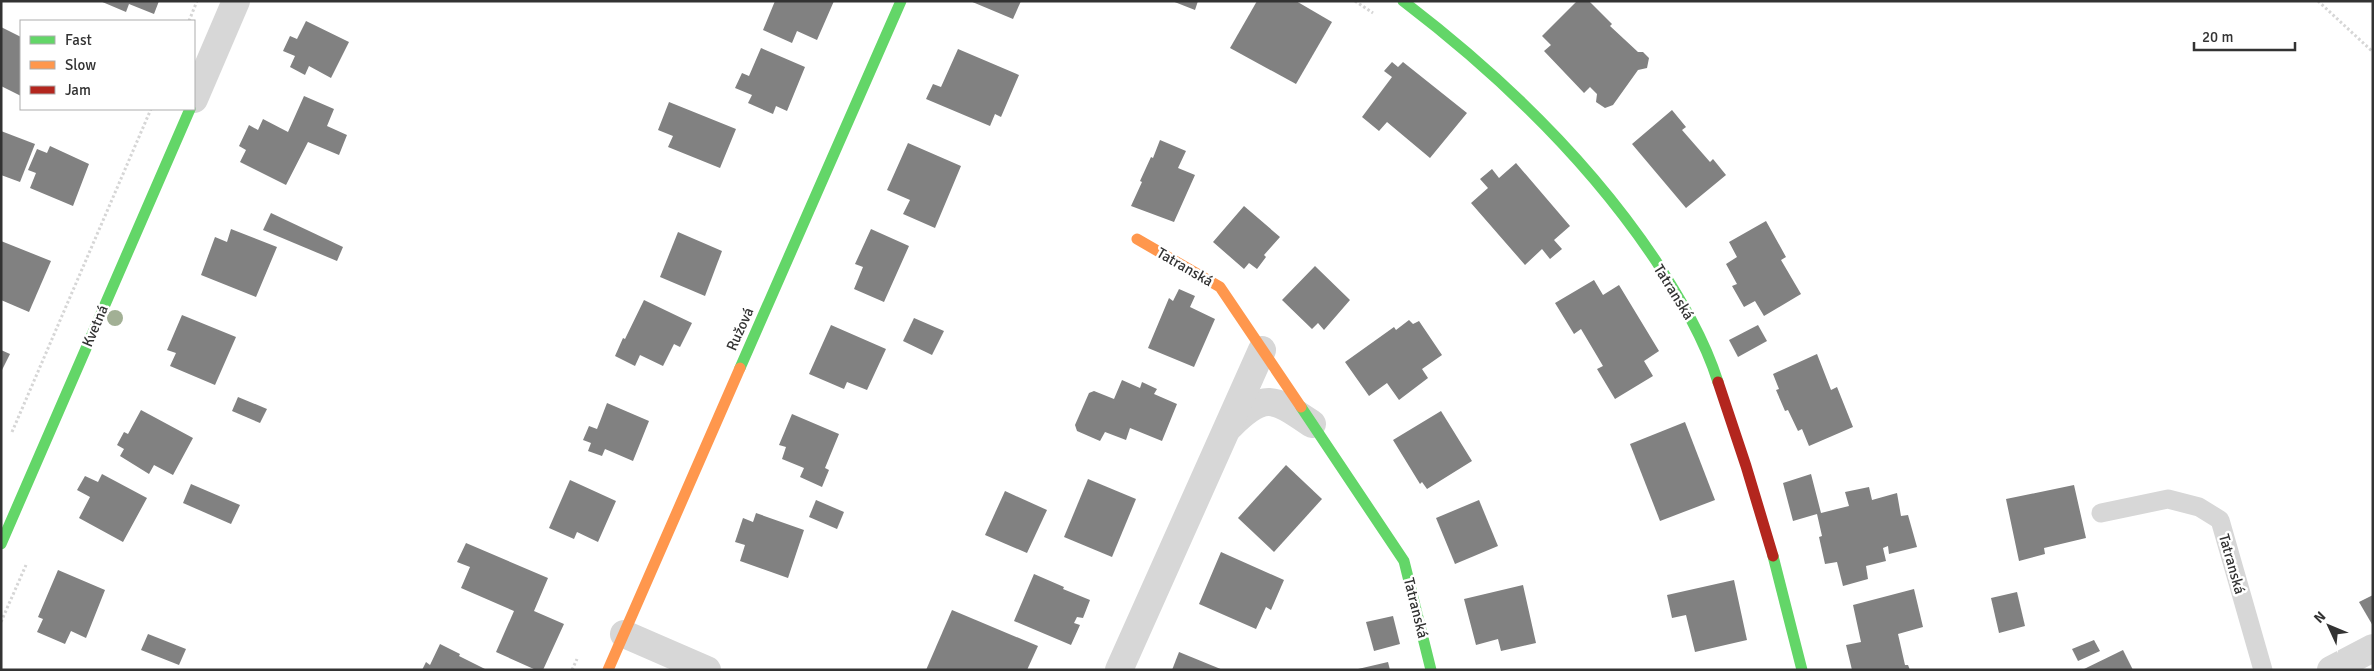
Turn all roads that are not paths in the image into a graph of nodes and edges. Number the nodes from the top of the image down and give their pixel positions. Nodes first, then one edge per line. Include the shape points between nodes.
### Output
1 (236, 1) edge
2 (900, 1) edge
3 (1402, 1) edge
4 (195, 97) edge
5 (190, 110) edge
6 (1137, 239) dead end
7 (1262, 350) junction
8 (1312, 424) junction
9 (1225, 431) junction
10 (2102, 513) dead end
11 (1, 544) edge
12 (624, 634) junction
13 (2373, 648) edge
14 (608, 670) edge
15 (707, 670) edge
16 (1119, 670) edge
17 (1431, 670) edge
18 (1802, 670) edge
19 (2263, 670) edge
20 (2331, 670) edge

1 - 4 street
2 - 12 street, Ružová
3 - 18 street, Tatranská via 1444,31 1496,77 1608,192 1639,235 1699,332 1742,450
5 - 11 street, Kvetná
6 - 7 street, Tatranská via 1220,287
7 - 8 street, Tatranská
7 - 9 street
8 - 9 street via 1273,401 1257,403
8 - 17 street, Tatranská via 1404,561
9 - 16 street
10 - 19 lane, Tatranská via 2168,499 2199,507 2220,520
12 - 14 street, Ružová
12 - 15 street
13 - 20 street

